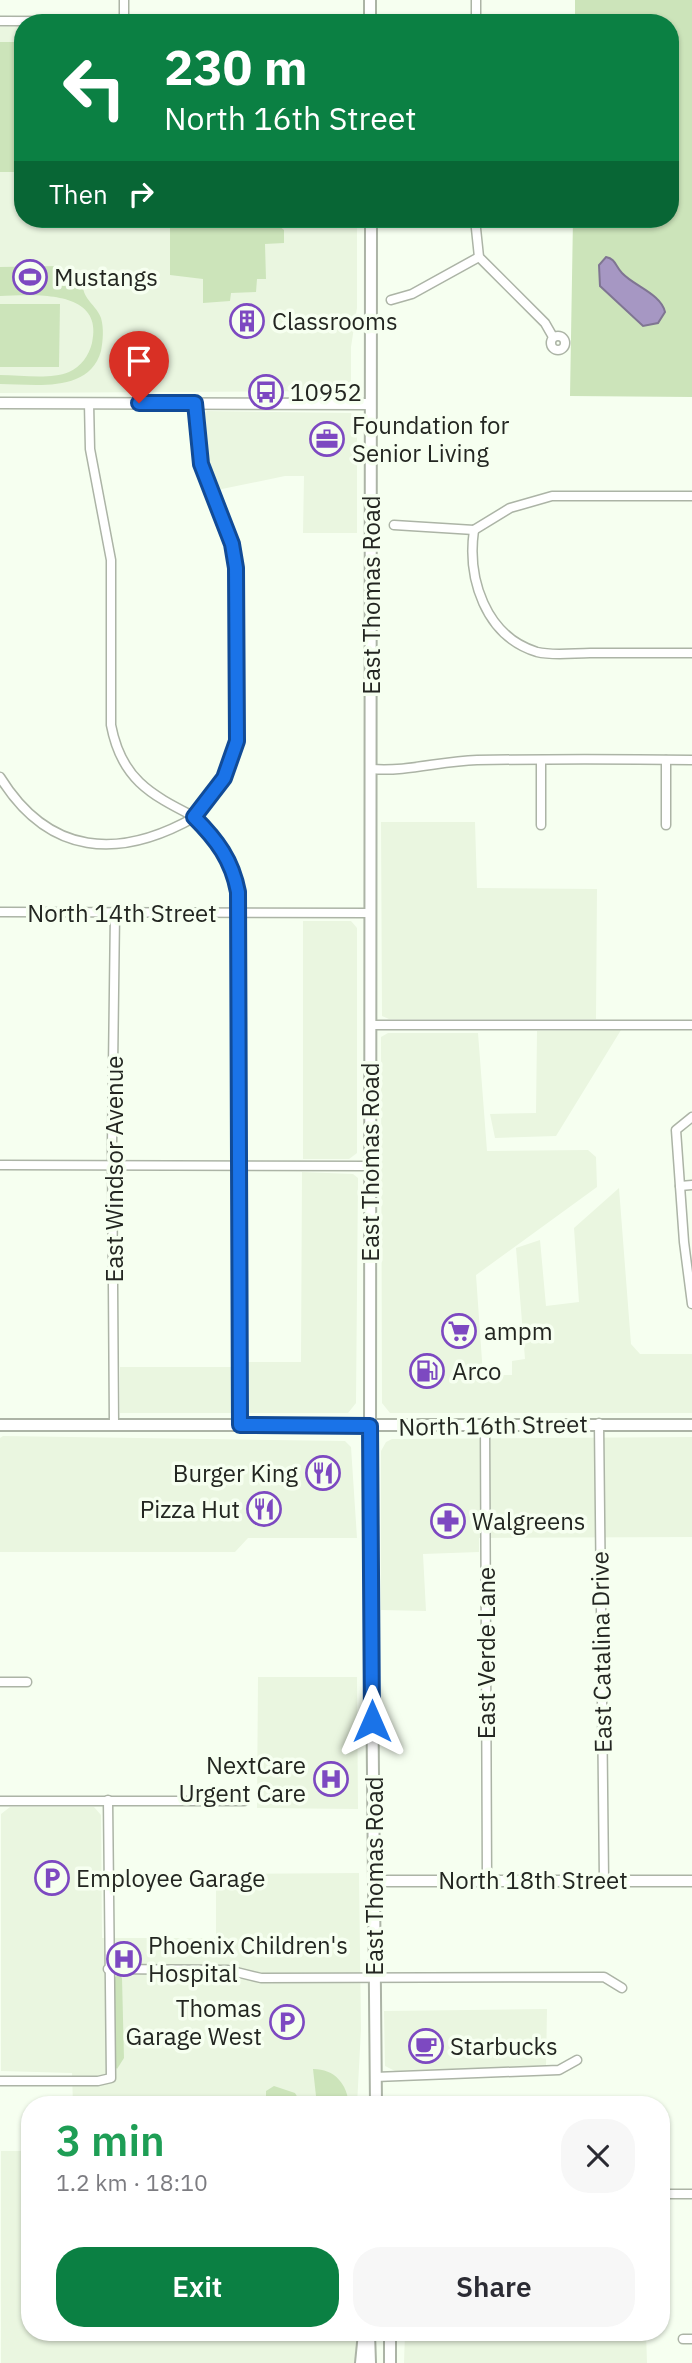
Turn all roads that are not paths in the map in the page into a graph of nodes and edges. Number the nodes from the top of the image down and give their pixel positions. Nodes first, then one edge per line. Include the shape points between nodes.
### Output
1 (371, 228) edge
2 (476, 228) edge
3 (480, 257) junction
4 (391, 300) dead end
5 (554, 337) dead end
6 (0, 403) edge
7 (89, 403) junction
8 (195, 403) junction
9 (370, 404) junction
10 (692, 496) edge
11 (394, 525) dead end
12 (474, 530) junction
13 (692, 653) edge
14 (541, 760) junction
15 (666, 760) junction
16 (692, 760) edge
17 (371, 769) junction
18 (0, 777) edge
19 (194, 817) junction
20 (541, 825) dead end
21 (666, 825) dead end
22 (0, 912) edge
23 (115, 913) junction
24 (239, 913) junction
25 (371, 914) junction
26 (370, 1025) junction
27 (692, 1025) edge
28 (692, 1117) edge
29 (0, 1165) edge
30 (238, 1165) junction
31 (114, 1166) junction
32 (370, 1166) junction
33 (692, 1185) edge
34 (680, 1186) junction
35 (692, 1303) edge
36 (598, 1423) junction
37 (114, 1424) junction
38 (0, 1425) edge
39 (240, 1425) junction
40 (485, 1425) junction
41 (692, 1425) edge
42 (370, 1426) junction
43 (0, 1682) edge
44 (27, 1682) dead end
45 (108, 1800) junction
46 (0, 1801) edge
47 (244, 1801) dead end
48 (487, 1880) junction
49 (604, 1880) junction
50 (374, 1881) junction
51 (692, 1881) edge
52 (108, 1969) junction
53 (374, 1979) junction
54 (622, 1988) dead end
55 (577, 2060) dead end
56 (375, 2077) junction
57 (0, 2081) edge
58 (376, 2096) edge
59 (670, 2194) edge
60 (692, 2194) edge
61 (363, 2341) edge
62 (369, 2341) edge
63 (390, 2341) edge
64 (361, 2363) edge
65 (370, 2363) edge
66 (390, 2363) edge

1 - 9 main road, East Thomas Road
2 - 3 street
3 - 4 street via 412,295
3 - 5 street
6 - 7 street
7 - 8 street
7 - 19 street via 91,457 111,560 115,748 145,790
8 - 9 street
8 - 19 street via 201,464 235,556 238,727 224,778
9 - 17 main road, East Thomas Road
10 - 12 street via 552,496 510,508
11 - 12 street
12 - 13 street via 472,565 481,599 495,621 526,647 554,653
14 - 15 street
14 - 17 street
14 - 20 street
15 - 16 street
15 - 21 street
17 - 25 main road, East Thomas Road
18 - 19 street via 27,811 76,841 106,847 131,844 159,836
19 - 24 street via 215,837 234,872
22 - 23 street, North 14th Street
23 - 24 street, North 14th Street
23 - 31 street, East Windsor Avenue
24 - 25 street, North 14th Street
24 - 30 street
25 - 26 main road, East Thomas Road
26 - 27 street
26 - 32 main road, East Thomas Road
28 - 34 street via 676,1130
29 - 31 street
30 - 31 street
30 - 32 street
30 - 39 street
31 - 37 street, East Windsor Avenue
32 - 42 main road, East Thomas Road
33 - 34 street
34 - 35 street
36 - 40 main road, North 16th Street
36 - 41 main road, North 16th Street
36 - 49 street, East Catalina Drive
37 - 38 main road, North 16th Street
37 - 39 main road, North 16th Street
39 - 42 main road, North 16th Street
40 - 42 main road, North 16th Street
40 - 48 street, East Verde Lane
42 - 50 main road, East Thomas Road
43 - 44 street
45 - 46 street
45 - 47 street
45 - 52 street
48 - 49 street, North 18th Street
48 - 50 street, North 18th Street
49 - 51 street, North 18th Street
50 - 53 main road, East Thomas Road
52 - 53 street
52 - 57 street via 111,2078
53 - 54 street via 604,1977
53 - 56 main road, East Thomas Road
55 - 56 street via 559,2070
56 - 58 main road, East Thomas Road
59 - 60 street
61 - 64 main road
62 - 65 main road
63 - 66 main road

